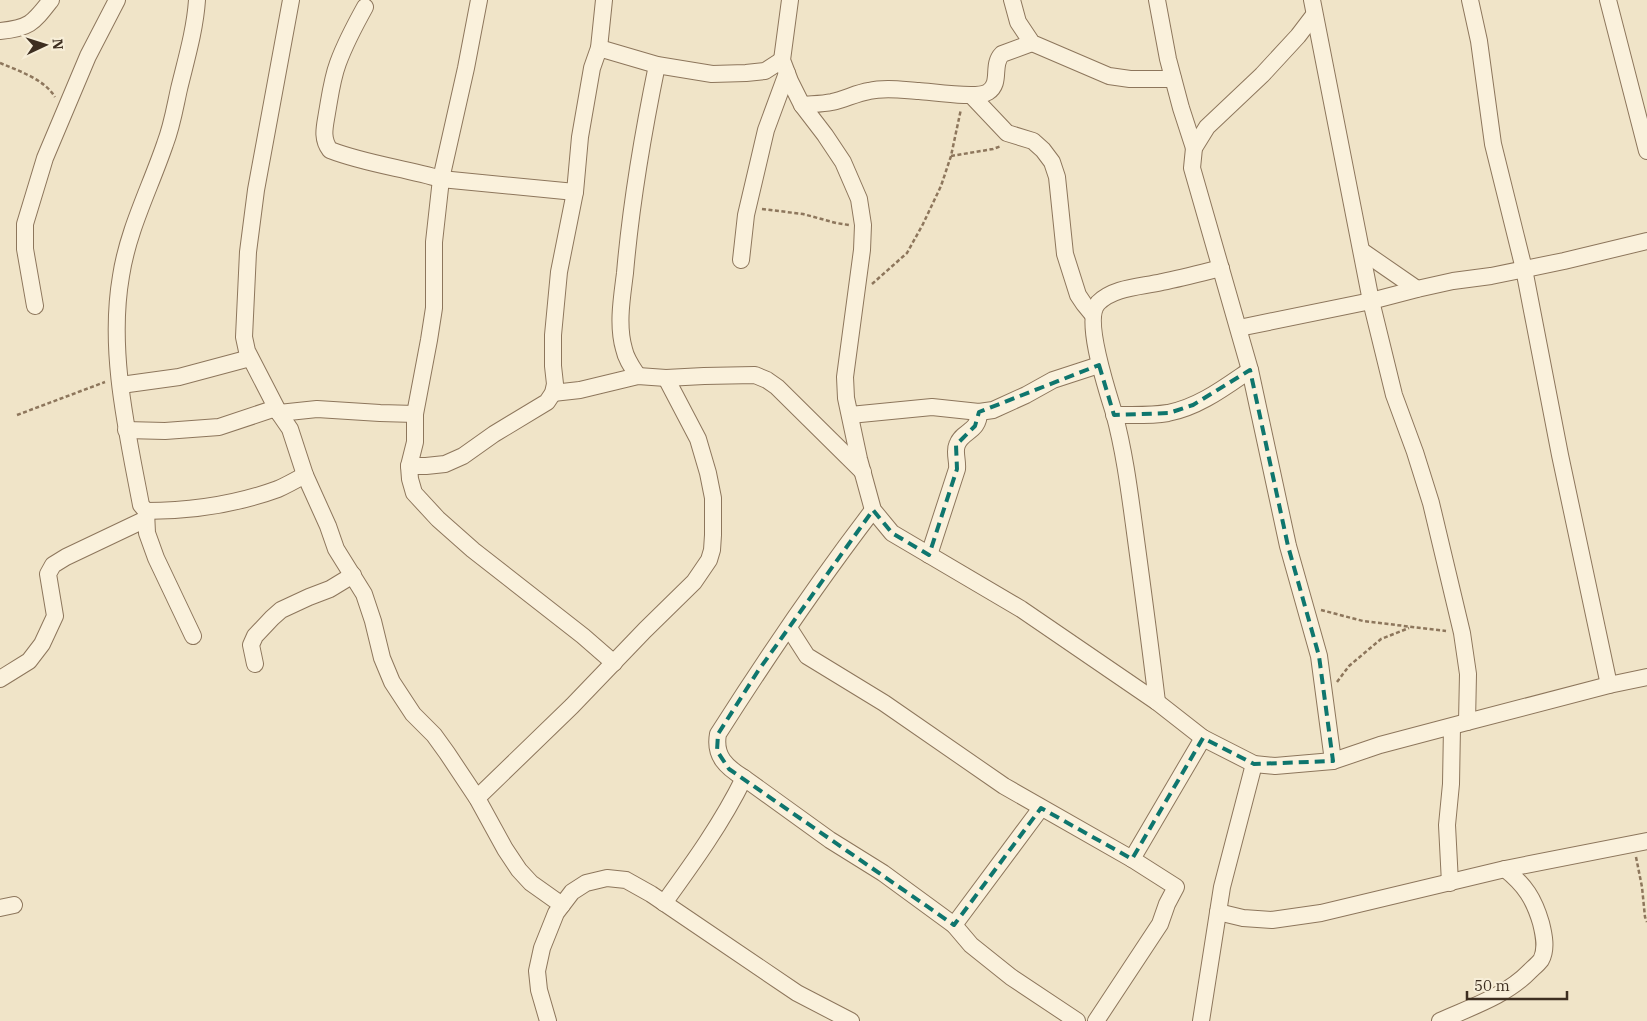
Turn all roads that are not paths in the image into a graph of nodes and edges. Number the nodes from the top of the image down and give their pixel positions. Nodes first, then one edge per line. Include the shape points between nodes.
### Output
1 (51, 0) edge
2 (117, 0) edge
3 (197, 0) edge
4 (291, 0) edge
5 (479, 0) edge
6 (604, 0) edge
7 (790, 0) edge
8 (1012, 0) edge
9 (1157, 0) edge
10 (1470, 0) edge
11 (1608, 0) edge
12 (365, 7) dead end
13 (1313, 7) edge
14 (0, 32) edge
15 (1032, 42) junction
16 (599, 48) junction
17 (657, 65) junction
18 (784, 67) junction
19 (1173, 79) junction
20 (967, 95) junction
21 (802, 105) junction
22 (1194, 148) junction
23 (1647, 151) edge
24 (441, 179) junction
25 (575, 192) junction
26 (1647, 241) edge
27 (1362, 251) junction
28 (741, 260) dead end
29 (1221, 268) junction
30 (1524, 269) junction
31 (1417, 289) junction
32 (1371, 301) junction
33 (35, 306) dead end
34 (1093, 315) junction
35 (1239, 328) junction
36 (250, 358) junction
37 (1099, 365) junction
38 (1250, 370) junction
39 (638, 376) junction
40 (666, 378) junction
41 (121, 380) junction
42 (552, 393) junction
43 (277, 410) junction
44 (979, 412) junction
45 (415, 414) junction
46 (850, 415) junction
47 (1114, 415) junction
48 (126, 430) junction
49 (409, 466) junction
50 (862, 472) junction
51 (305, 475) junction
52 (874, 510) junction
53 (146, 515) junction
54 (929, 555) junction
55 (353, 575) junction
56 (789, 628) junction
57 (193, 636) dead end
58 (614, 663) junction
59 (255, 664) dead end
60 (1647, 678) edge
61 (0, 679) edge
62 (1609, 685) junction
63 (1157, 702) junction
64 (1460, 724) junction
65 (1203, 738) junction
66 (1333, 761) junction
67 (1254, 764) junction
68 (744, 778) junction
69 (477, 798) junction
70 (1040, 808) junction
71 (1640, 843) edge
72 (1132, 859) junction
73 (1506, 870) junction
74 (1450, 883) junction
75 (664, 903) junction
76 (562, 905) junction
77 (1218, 912) junction
78 (954, 925) junction
79 (548, 1021) edge
80 (851, 1021) edge
81 (1077, 1021) edge
82 (1096, 1021) edge
83 (1201, 1021) edge
84 (1440, 1021) edge

1 - 14 street via 26,26
2 - 33 street via 88,56 45,158 24,224
3 - 41 street via 166,142 131,232 121,276 116,339
4 - 36 street via 256,190 248,252 244,337
5 - 24 street
6 - 16 street
7 - 18 street
8 - 15 street via 1018,22
9 - 19 street
10 - 30 street via 1493,144
11 - 23 street
12 - 24 street via 338,64 331,88 324,134 326,144 330,150 341,154
13 - 22 street via 1298,36 1207,127
13 - 27 street
15 - 19 street via 1109,76
15 - 20 street via 998,58 994,87 987,93
16 - 17 street
16 - 25 street via 592,68 580,137
17 - 18 street via 712,74
17 - 39 street via 628,243 622,303 623,349
18 - 21 street
18 - 28 street via 748,208
19 - 22 street
20 - 21 street via 883,89 831,102
20 - 34 street via 1007,133 1033,141 1052,162 1057,177 1065,254 1078,295
21 - 46 street via 843,162 859,199 862,250 845,377
22 - 29 street via 1192,168
24 - 25 street
24 - 45 street via 434,242 434,308
25 - 42 street via 559,272
26 - 30 street
27 - 31 street
27 - 32 street
29 - 34 street via 1125,289 1097,304
29 - 35 street
30 - 31 street
30 - 62 street
31 - 32 street
32 - 35 street
32 - 64 street via 1394,395 1430,503 1462,632 1468,674
34 - 37 street
35 - 38 street
36 - 41 street via 179,377
36 - 43 street
37 - 44 street via 1054,380 993,410
37 - 47 street
38 - 47 street via 1193,405 1169,413
38 - 66 street via 1288,546 1319,656
39 - 40 street
39 - 42 street
40 - 50 street via 755,375 767,380
40 - 58 street via 698,439 708,473 712,498 712,550 694,582
41 - 48 street
42 - 49 street via 547,402 463,456 445,464
43 - 45 street
43 - 48 street via 219,427
43 - 51 street via 290,429
44 - 46 street via 932,407
44 - 54 street via 975,426 956,445 957,469
45 - 49 street via 415,442
46 - 50 street
47 - 63 street via 1126,468
48 - 53 street via 141,505
49 - 58 street via 414,493 438,519
50 - 52 street
51 - 53 street via 278,488 238,500
51 - 55 street via 336,548
52 - 54 street via 892,533
52 - 56 street
53 - 57 street via 147,533 156,558
53 - 61 street via 53,565 48,574 55,616 42,644 28,661
54 - 63 street via 1021,609
55 - 59 street via 330,589 281,610 272,618 255,636 252,645
55 - 69 street via 364,594 392,682 413,714 434,735
56 - 68 street via 718,734 717,751 729,769
56 - 70 street via 807,656 884,703
58 - 69 street
60 - 62 street
62 - 64 street
63 - 65 street
64 - 66 street
64 - 74 street via 1447,826
65 - 67 street
65 - 72 street
66 - 67 street via 1275,766
67 - 77 street
68 - 75 street via 703,848
68 - 78 street
69 - 76 street via 519,870
70 - 72 street
70 - 78 street
71 - 73 street
72 - 82 street via 1176,887 1160,924
73 - 74 street
73 - 84 street via 1529,893 1537,911 1544,936 1541,961 1519,983
74 - 77 street via 1320,913 1272,920
75 - 76 street via 626,880 607,878 586,883 572,892
75 - 80 street via 797,993
76 - 79 street via 542,948 537,971
77 - 83 street
78 - 81 street via 971,945 1011,978

